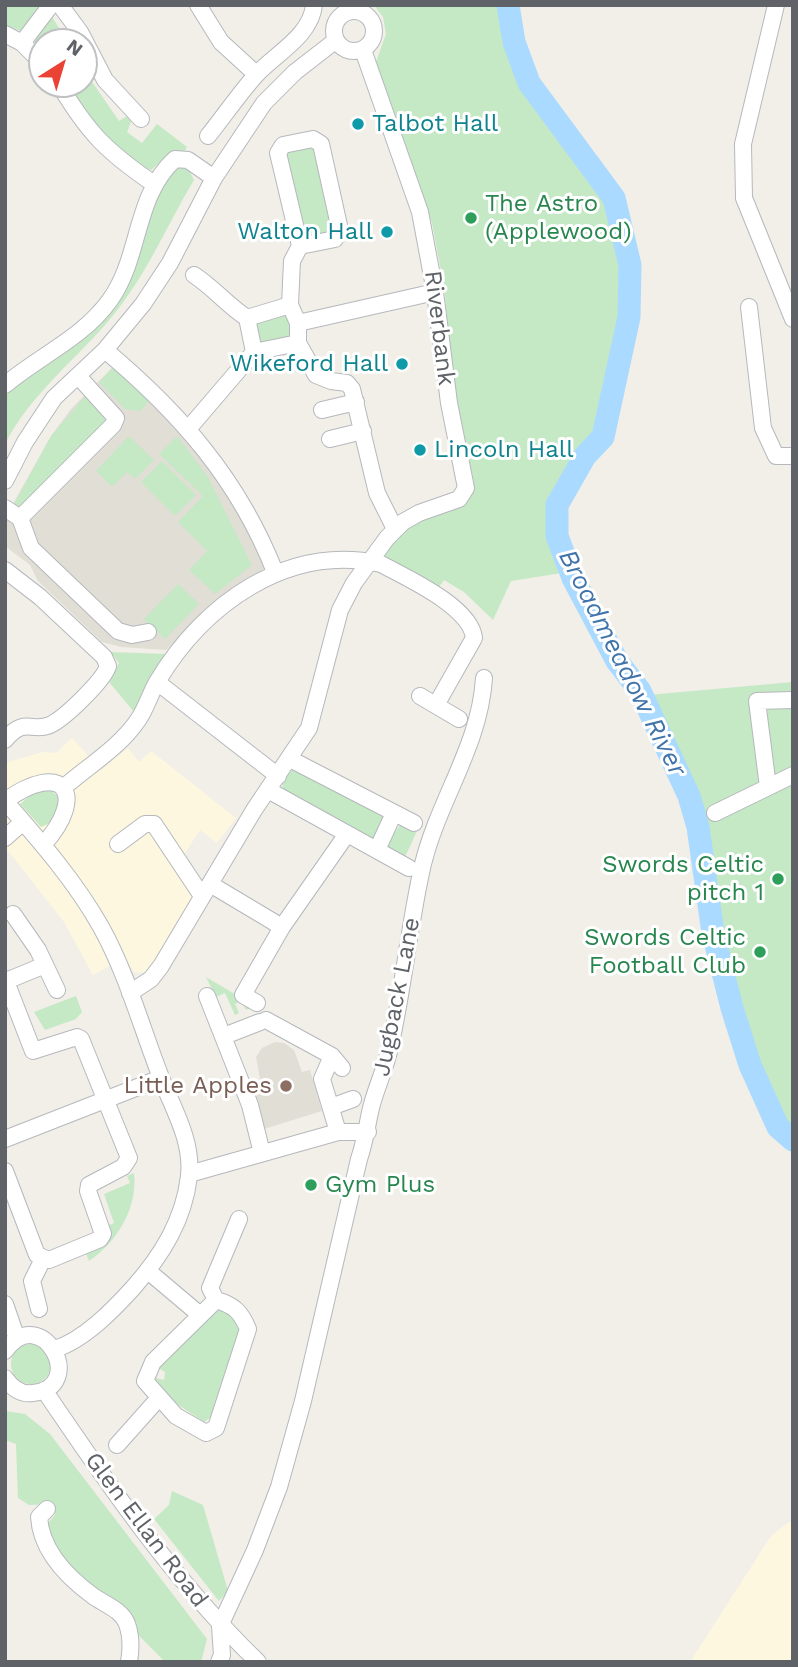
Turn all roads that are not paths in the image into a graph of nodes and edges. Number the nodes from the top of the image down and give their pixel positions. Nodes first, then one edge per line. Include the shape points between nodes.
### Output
1 (51, 5) edge
2 (60, 5) edge
3 (198, 5) edge
4 (314, 5) edge
5 (776, 5) edge
6 (342, 9) edge
7 (5, 34) edge
8 (335, 41) junction
9 (22, 43) junction
10 (28, 49) edge
11 (363, 50) junction
12 (257, 74) junction
13 (68, 98) edge
14 (141, 119) dead end
15 (208, 136) dead end
16 (214, 178) junction
17 (154, 184) junction
18 (300, 246) junction
19 (194, 275) dead end
20 (435, 292) junction
21 (290, 305) junction
22 (749, 307) dead end
23 (247, 318) junction
24 (793, 319) edge
25 (298, 323) junction
26 (298, 343) junction
27 (105, 351) junction
28 (254, 352) junction
29 (78, 376) junction
30 (5, 386) edge
31 (356, 402) junction
32 (322, 410) dead end
33 (189, 428) junction
34 (363, 432) junction
35 (330, 439) dead end
36 (793, 456) edge
37 (5, 481) edge
38 (5, 508) edge
39 (20, 518) junction
40 (394, 529) junction
41 (369, 561) junction
42 (5, 570) edge
43 (275, 572) junction
44 (148, 632) dead end
45 (484, 678) dead end
46 (157, 682) junction
47 (420, 696) dead end
48 (793, 700) edge
49 (436, 705) junction
50 (459, 719) dead end
51 (5, 740) edge
52 (290, 759) junction
53 (793, 775) edge
54 (278, 776) junction
55 (768, 787) junction
56 (63, 788) junction
57 (268, 790) junction
58 (5, 801) edge
59 (394, 813) junction
60 (715, 813) dead end
61 (23, 822) junction
62 (414, 824) dead end
63 (347, 834) junction
64 (5, 838) edge
65 (118, 844) dead end
66 (43, 845) junction
67 (377, 850) junction
68 (409, 868) dead end
69 (206, 890) junction
70 (13, 914) dead end
71 (282, 927) junction
72 (45, 965) junction
73 (6, 980) edge
74 (57, 990) dead end
75 (130, 993) junction
76 (207, 996) dead end
77 (8, 1000) edge
78 (257, 1003) dead end
79 (224, 1036) junction
80 (161, 1078) junction
81 (107, 1099) junction
82 (353, 1099) dead end
83 (331, 1107) junction
84 (338, 1132) junction
85 (368, 1132) junction
86 (5, 1139) edge
87 (262, 1153) junction
88 (5, 1171) edge
89 (189, 1174) junction
90 (239, 1219) dead end
91 (43, 1259) junction
92 (148, 1270) junction
93 (216, 1300) junction
94 (5, 1304) edge
95 (39, 1309) dead end
96 (200, 1314) junction
97 (17, 1339) junction
98 (55, 1349) junction
99 (5, 1351) edge
100 (5, 1378) edge
101 (44, 1390) junction
102 (159, 1399) junction
103 (117, 1445) dead end
104 (47, 1509) dead end
105 (220, 1626) junction
106 (129, 1662) edge
107 (219, 1662) edge
108 (257, 1662) edge

1 - 9 street
2 - 14 street via 80,32 104,80
3 - 12 street via 221,42
4 - 12 street via 313,18 304,30
5 - 24 street via 743,144 744,198
6 - 8 street via 335,23
6 - 11 street via 363,13 372,22 372,41
7 - 9 street
8 - 11 street via 344,50
8 - 16 street via 264,103
9 - 10 street
11 - 20 street, Riverbank via 421,212
12 - 15 street
13 - 17 street via 100,145
16 - 17 street via 188,160 175,159
16 - 27 street via 170,263
17 - 30 street via 110,299 84,328
18 - 18 street via 335,239 340,230 321,144 313,139 284,145 278,152
18 - 21 street via 292,261
19 - 23 street
20 - 25 street
20 - 40 street, Riverbank via 466,488 459,499 419,513
21 - 23 street
21 - 25 street
22 - 36 street via 763,428 776,456
23 - 28 street
25 - 26 street
26 - 28 street
26 - 31 street via 316,375 347,383
27 - 29 street
27 - 33 street
28 - 33 street
29 - 37 street via 54,398
29 - 39 street via 116,418
31 - 32 street
31 - 34 street
33 - 43 street via 235,490
34 - 35 street
34 - 40 street via 379,500
38 - 39 street
39 - 44 street via 31,548 118,631 132,635
40 - 41 street, Riverbank
41 - 43 street via 310,564
41 - 49 street via 448,603 473,629 471,643
41 - 52 street, Riverbank via 340,610 316,708
42 - 51 street via 40,597 108,666 101,680 51,725 18,727
43 - 46 street via 217,609 182,646
45 - 85 street, Jugback Lane via 483,701 461,773 424,863 391,1044
46 - 54 street
46 - 56 street via 139,720
47 - 49 street
48 - 55 street via 757,701
49 - 50 street
52 - 54 street, Riverbank
52 - 59 street
53 - 55 street
54 - 57 street, Riverbank
55 - 60 street
56 - 58 street via 55,782 36,783
56 - 66 street via 67,798 63,820
57 - 63 street
57 - 69 street, Riverbank
58 - 61 street
59 - 62 street
59 - 67 street
61 - 64 street
61 - 66 street
63 - 67 street
63 - 71 street
65 - 69 street via 145,824 154,824
66 - 75 street via 102,929
67 - 68 street
69 - 71 street
69 - 75 street, Riverbank via 151,979
70 - 72 street
71 - 78 street via 243,995
72 - 73 street
72 - 74 street
73 - 77 street
75 - 80 street
76 - 79 street
77 - 81 street via 33,1051 81,1039
79 - 83 street via 263,1021 337,1062 322,1079
79 - 87 street
80 - 81 street
80 - 89 street via 179,1118
81 - 86 street
81 - 91 street via 129,1158 123,1167 89,1185 103,1234 93,1243
82 - 83 street
83 - 84 street
84 - 85 street
84 - 87 street
85 - 105 street, Jugback Lane via 279,1487
87 - 89 street
88 - 91 street via 37,1255
89 - 92 street via 180,1215 168,1243
90 - 93 street via 210,1288
91 - 95 street via 32,1281
92 - 96 street
92 - 98 street via 105,1315
93 - 96 street
93 - 102 street via 242,1314 248,1329 216,1428 206,1433 199,1430
94 - 97 street
96 - 102 street via 146,1372 145,1381
97 - 98 street via 42,1338
97 - 99 street
98 - 101 street via 57,1376
100 - 101 street via 18,1391
101 - 105 street, Glen Ellan Road via 110,1488
102 - 103 street
104 - 106 street via 38,1517 47,1548 75,1580 127,1622
105 - 107 street
105 - 108 street, Glen Ellan Road

